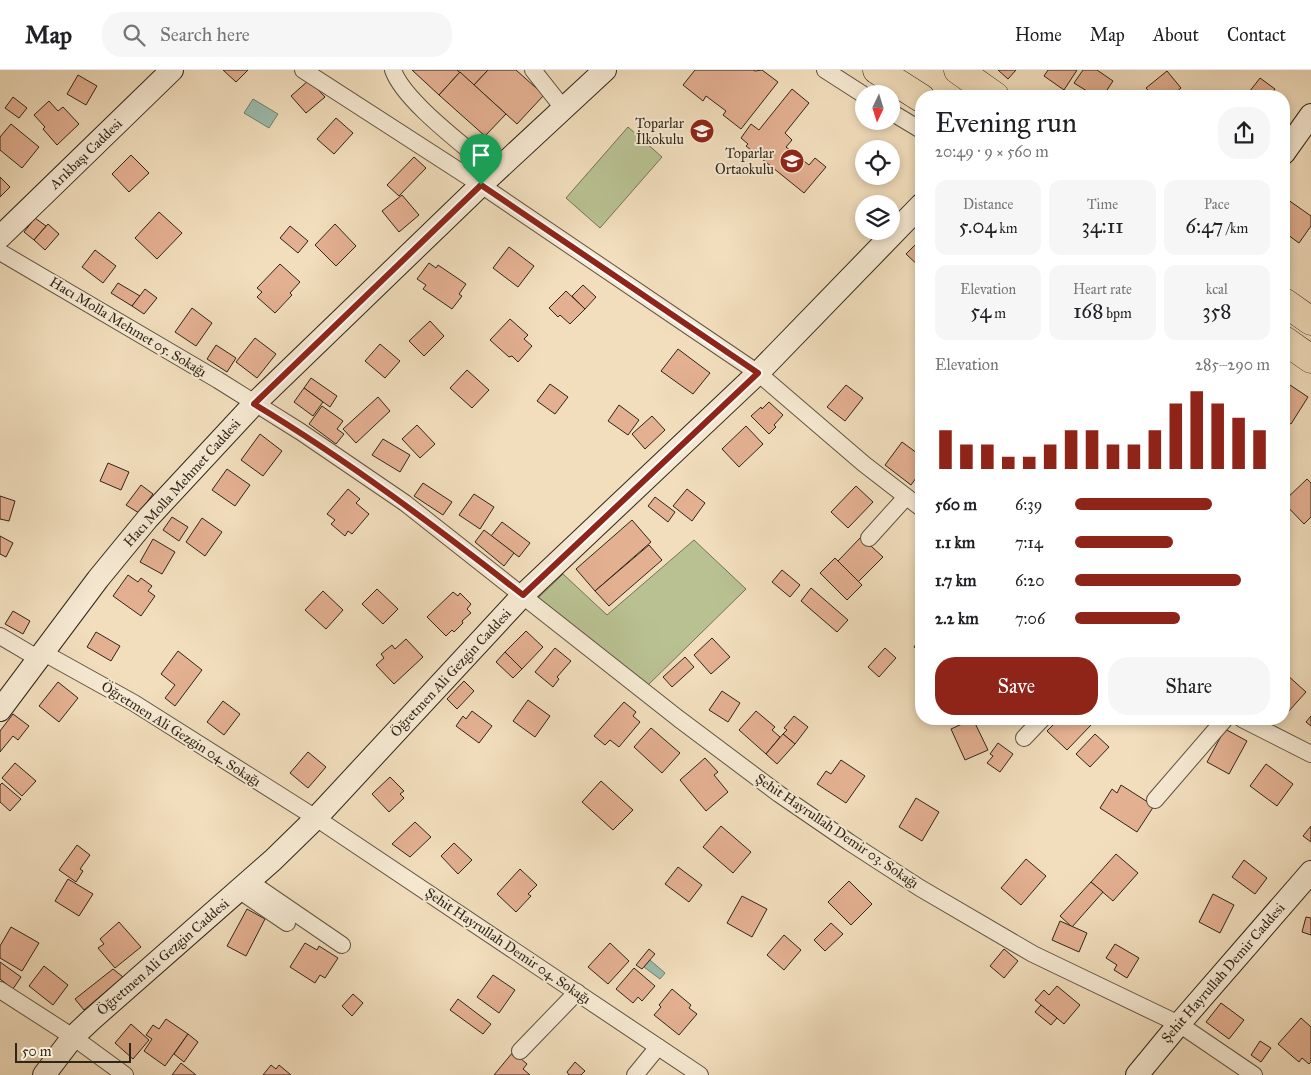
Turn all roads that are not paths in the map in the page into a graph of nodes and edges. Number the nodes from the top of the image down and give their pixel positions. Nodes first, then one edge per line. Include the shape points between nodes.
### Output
1 (172, 70) edge
2 (303, 70) edge
3 (393, 70) edge
4 (533, 70) edge
5 (604, 70) edge
6 (824, 70) edge
7 (877, 70) edge
8 (958, 70) edge
9 (855, 90) edge
10 (986, 90) edge
11 (915, 94) edge
12 (563, 108) junction
13 (1311, 115) edge
14 (900, 117) edge
15 (915, 126) edge
16 (1290, 145) edge
17 (488, 178) junction
18 (915, 211) edge
19 (0, 237) edge
20 (0, 252) edge
21 (1290, 306) edge
22 (1311, 321) edge
23 (1290, 344) edge
24 (1311, 359) edge
25 (758, 373) junction
26 (254, 404) junction
27 (906, 497) junction
28 (915, 504) edge
29 (868, 538) dead end
30 (523, 595) junction
31 (0, 636) edge
32 (41, 656) junction
33 (0, 710) edge
34 (1036, 725) edge
35 (1220, 725) edge
36 (1254, 725) edge
37 (1024, 738) dead end
38 (1311, 754) edge
39 (1155, 800) dead end
40 (316, 818) junction
41 (1311, 872) edge
42 (245, 886) junction
43 (287, 923) dead end
44 (342, 945) dead end
45 (0, 990) edge
46 (577, 992) junction
47 (1179, 1024) junction
48 (73, 1037) junction
49 (658, 1046) junction
50 (520, 1051) dead end
51 (44, 1075) edge
52 (125, 1075) edge
53 (635, 1075) edge
54 (700, 1075) edge
55 (1137, 1075) edge
56 (1254, 1075) edge

1 - 19 street, Arıkbaşı Caddesi
2 - 17 street
3 - 17 street via 398,81
4 - 12 street
5 - 12 street, Hacı Molla Mehmet Caddesi
6 - 9 street
7 - 11 highway
8 - 10 highway
12 - 17 street, Hacı Molla Mehmet Caddesi
13 - 16 street
14 - 15 street
17 - 25 street
17 - 26 street, Hacı Molla Mehmet Caddesi
18 - 25 street, Öğretmen Ali Gezgin Caddesi
20 - 26 street, Hacı Molla Mehmet 05. Sokağı via 139,332
21 - 22 highway
23 - 24 highway
25 - 27 street
25 - 30 street, Öğretmen Ali Gezgin Caddesi
26 - 30 street, Hacı Molla Mehmet 05. Sokağı via 301,432 404,503
26 - 32 street, Hacı Molla Mehmet Caddesi via 148,518
27 - 28 street
27 - 29 street
30 - 40 street, Öğretmen Ali Gezgin Caddesi
30 - 47 street, Şehit Hayrullah Demir 03. Sokağı via 679,720 849,842 1033,954
31 - 32 street, Öğretmen Ali Gezgin 04. Sokağı
32 - 33 street, Hacı Molla Mehmet Caddesi
32 - 40 street, Öğretmen Ali Gezgin 04. Sokağı via 134,702
34 - 37 street
35 - 39 street
36 - 38 street
40 - 42 street, Öğretmen Ali Gezgin Caddesi
40 - 46 street, Şehit Hayrullah Demir 04. Sokağı
41 - 47 street, Şehit Hayrullah Demir Caddesi
42 - 43 street
42 - 44 street
42 - 48 street, Öğretmen Ali Gezgin Caddesi
45 - 48 street
46 - 49 street, Şehit Hayrullah Demir 04. Sokağı
46 - 50 street
47 - 55 street, Şehit Hayrullah Demir Caddesi
47 - 56 street, Şehit Hayrullah Demir 03. Sokağı
48 - 51 street, Öğretmen Ali Gezgin Caddesi
48 - 52 street
49 - 53 street
49 - 54 street, Şehit Hayrullah Demir 04. Sokağı

